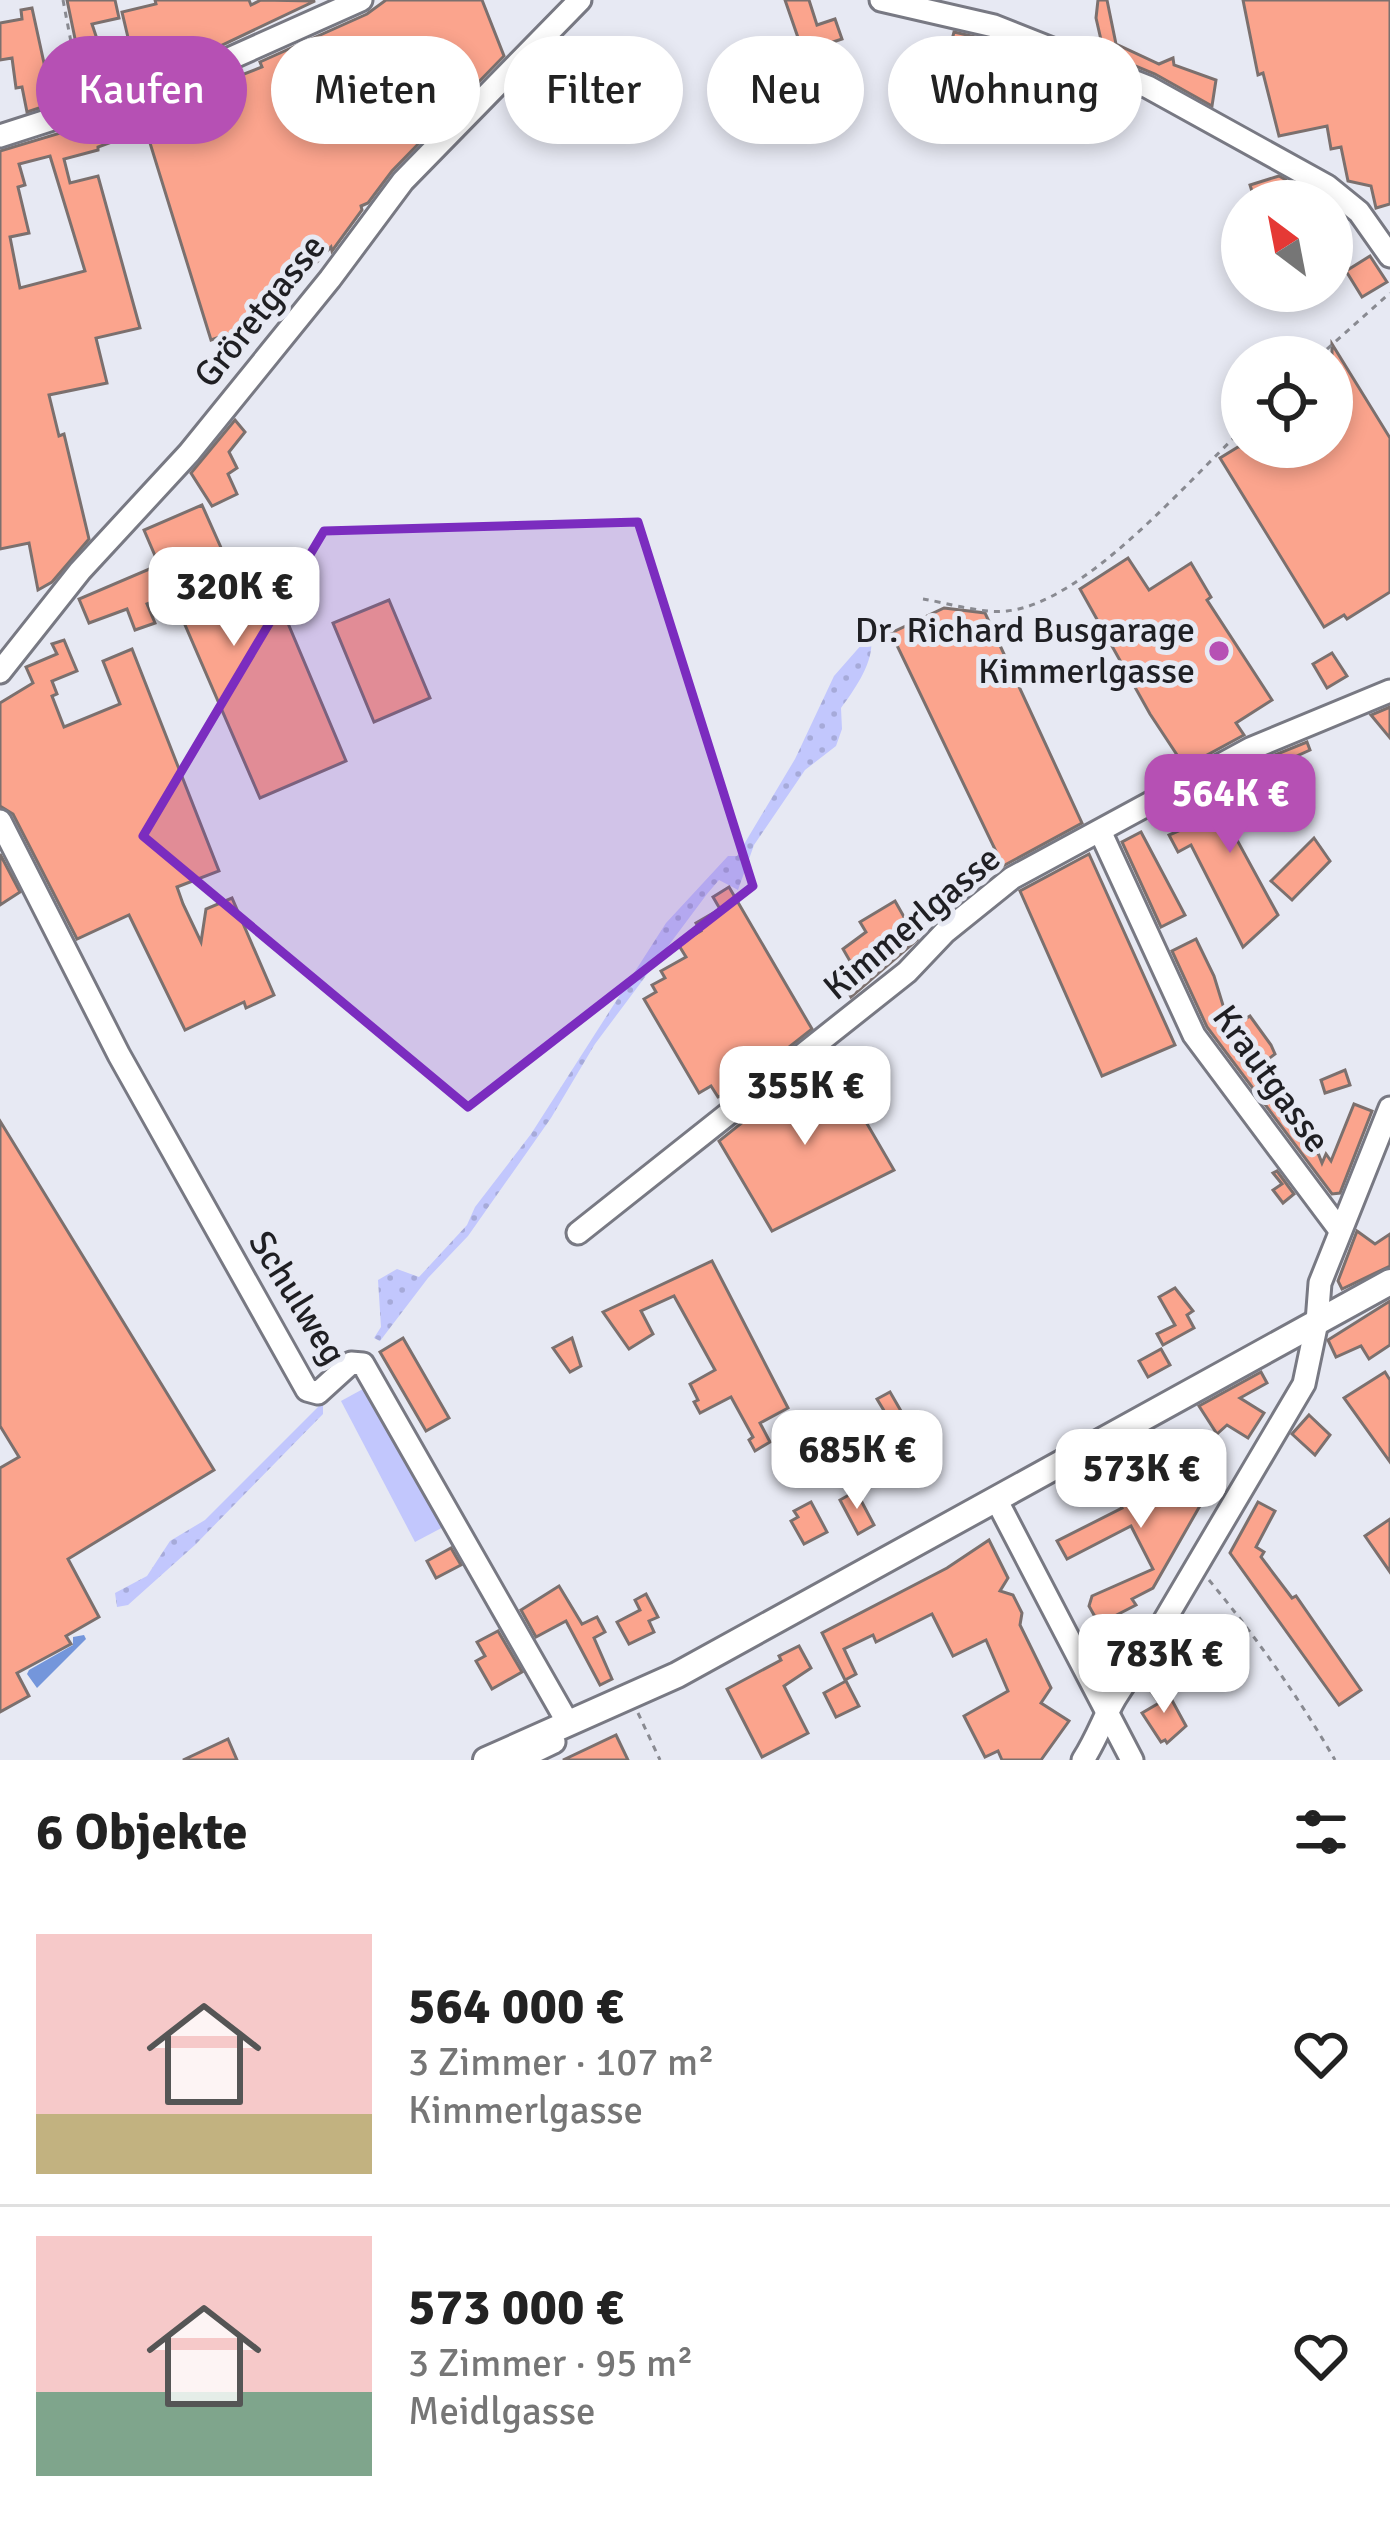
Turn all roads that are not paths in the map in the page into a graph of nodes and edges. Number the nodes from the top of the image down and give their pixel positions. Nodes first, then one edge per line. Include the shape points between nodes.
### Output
1 (361, 0) edge
2 (580, 0) edge
3 (881, 0) edge
4 (0, 136) edge
5 (1390, 256) edge
6 (0, 671) edge
7 (1390, 691) edge
8 (0, 820) edge
9 (1100, 831) junction
10 (1390, 1108) edge
11 (1339, 1229) junction
12 (578, 1233) dead end
13 (1390, 1282) edge
14 (1317, 1322) junction
15 (997, 1501) junction
16 (618, 1701) junction
17 (1105, 1713) junction
18 (568, 1723) junction
19 (486, 1760) edge
20 (517, 1760) edge
21 (1084, 1760) edge
22 (1132, 1760) edge

1 - 4 street via 202,71
2 - 6 street, Gröretgasse via 403,181 189,453
3 - 5 street via 994,26 1148,87 1327,186 1359,212
7 - 9 street, Kimmerlgasse via 1250,749
8 - 18 street, Schulweg via 118,1055 307,1390 318,1394 351,1363 363,1364
9 - 11 street, Krautgasse via 1193,1035
9 - 12 street, Kimmerlgasse via 1012,878 907,972
10 - 11 street
11 - 14 street via 1320,1283
13 - 14 main road
14 - 15 main road
14 - 17 street via 1304,1384
15 - 16 main road
15 - 17 street
16 - 18 main road
16 - 20 street
17 - 21 street
17 - 22 street
18 - 19 main road

